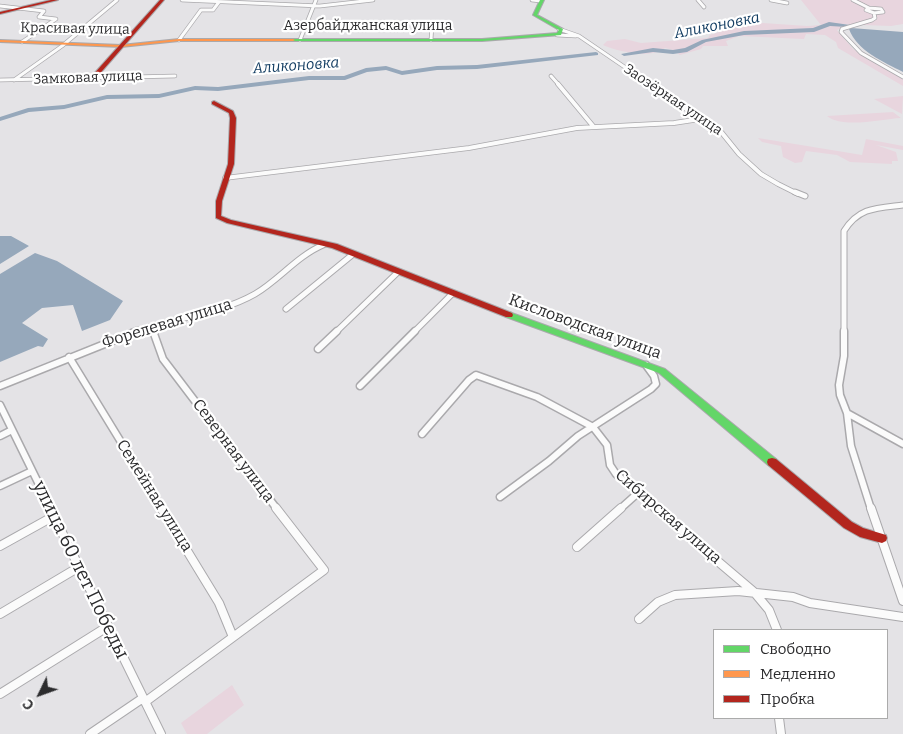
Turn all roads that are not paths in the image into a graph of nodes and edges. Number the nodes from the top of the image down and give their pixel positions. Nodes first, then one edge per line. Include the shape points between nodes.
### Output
1 (56, 0) edge
2 (117, 0) edge
3 (162, 0) edge
4 (182, 0) edge
5 (207, 0) edge
6 (263, 0) edge
7 (316, 0) edge
8 (371, 0) edge
9 (538, 0) edge
10 (698, 0) edge
11 (771, 0) edge
12 (853, 0) edge
13 (219, 2) junction
14 (260, 3) junction
15 (787, 3) dead end
16 (0, 6) edge
17 (314, 6) junction
18 (22, 7) junction
19 (704, 7) dead end
20 (870, 8) junction
21 (0, 13) edge
22 (874, 13) junction
23 (432, 24) dead end
24 (558, 32) junction
25 (578, 36) junction
26 (179, 40) junction
27 (300, 40) junction
28 (431, 40) junction
29 (0, 41) edge
30 (22, 42) junction
31 (64, 44) junction
32 (121, 46) junction
33 (175, 76) dead end
34 (551, 76) dead end
35 (94, 77) junction
36 (903, 77) edge
37 (0, 80) edge
38 (14, 80) junction
39 (214, 103) dead end
40 (700, 119) junction
41 (594, 126) junction
42 (225, 178) junction
43 (804, 196) dead end
44 (903, 205) edge
45 (323, 245) junction
46 (352, 255) junction
47 (398, 272) junction
48 (452, 294) junction
49 (286, 309) dead end
50 (152, 327) junction
51 (318, 349) dead end
52 (69, 357) junction
53 (646, 365) junction
54 (0, 386) edge
55 (360, 386) dead end
56 (0, 405) edge
57 (847, 413) junction
58 (593, 427) junction
59 (12, 430) junction
60 (422, 434) dead end
61 (0, 436) edge
62 (903, 444) edge
63 (32, 470) junction
64 (0, 486) edge
65 (639, 492) junction
66 (500, 497) dead end
67 (54, 516) junction
68 (882, 538) junction
69 (0, 546) edge
70 (577, 547) dead end
71 (79, 567) junction
72 (754, 592) junction
73 (903, 600) edge
74 (0, 614) edge
75 (903, 617) edge
76 (639, 619) dead end
77 (107, 627) junction
78 (777, 629) edge
79 (233, 638) junction
80 (0, 694) edge
81 (144, 700) junction
82 (779, 719) edge
83 (90, 734) edge
84 (161, 734) edge
85 (781, 734) edge

1 - 18 street
2 - 31 street
3 - 32 street
4 - 5 street
5 - 13 street
6 - 14 street
7 - 17 street
8 - 17 street
9 - 24 street via 536,16
10 - 19 street
11 - 15 street
12 - 20 street
13 - 14 street
13 - 26 street via 213,10 201,10
14 - 17 street
16 - 18 street
17 - 27 street
18 - 21 street
18 - 30 street via 44,12 39,18 56,19
20 - 22 street via 866,10
20 - 22 street via 883,11
22 - 36 street via 872,20 849,25 841,32 861,53
23 - 28 street
24 - 25 street
24 - 25 street, Заозёрная улица
24 - 28 street, Азербайджанская улица via 500,39
25 - 40 street, Заозёрная улица
26 - 27 street, Азербайджанская улица
26 - 32 street, Красивая улица
27 - 28 street, Азербайджанская улица
29 - 30 street, Красивая улица
30 - 31 street, Красивая улица
31 - 32 street, Красивая улица
31 - 38 street
32 - 35 street
33 - 35 street, Замковая улица
34 - 41 street
35 - 38 street, Замковая улица
37 - 38 street, Замковая улица
39 - 42 street via 231,112 233,118 231,164
40 - 41 street
40 - 43 street, Заозёрная улица via 719,130 738,153 767,179
41 - 42 street via 497,140 469,148
42 - 45 street, Кисловодская улица via 217,207 218,217
44 - 57 street via 866,210 851,219 844,231 844,356 839,385
45 - 46 street, Кисловодская улица via 334,246
45 - 50 street, Форелевая улица via 311,250 255,294 234,304
46 - 47 street, Кисловодская улица
46 - 49 street
47 - 48 street, Кисловодская улица
47 - 51 street
48 - 53 street, Кисловодская улица
48 - 55 street
50 - 52 street, Форелевая улица
50 - 79 street, Северная улица via 163,359 324,570
52 - 54 street, Форелевая улица
52 - 79 street, Семейная улица via 219,603
53 - 58 street via 656,384 651,390
53 - 68 street, Кисловодская улица via 670,377 848,525
56 - 59 street, улица 60 лет Победы
57 - 62 street
57 - 68 street via 852,446
58 - 60 street, Сибирская улица via 552,404 476,375
58 - 65 street, Сибирская улица via 607,445 613,470
58 - 66 street
59 - 61 street
59 - 63 street, улица 60 лет Победы
63 - 64 street
63 - 67 street, улица 60 лет Победы
65 - 70 street
65 - 72 street, Сибирская улица
67 - 69 street
67 - 71 street, улица 60 лет Победы
68 - 73 street
71 - 74 street
71 - 77 street, улица 60 лет Победы
72 - 75 street
72 - 76 street via 675,595 658,602
72 - 78 street, Сибирская улица via 773,615
77 - 80 street
77 - 81 street, улица 60 лет Победы
79 - 81 street
81 - 83 street
81 - 84 street, улица 60 лет Победы
82 - 85 street

